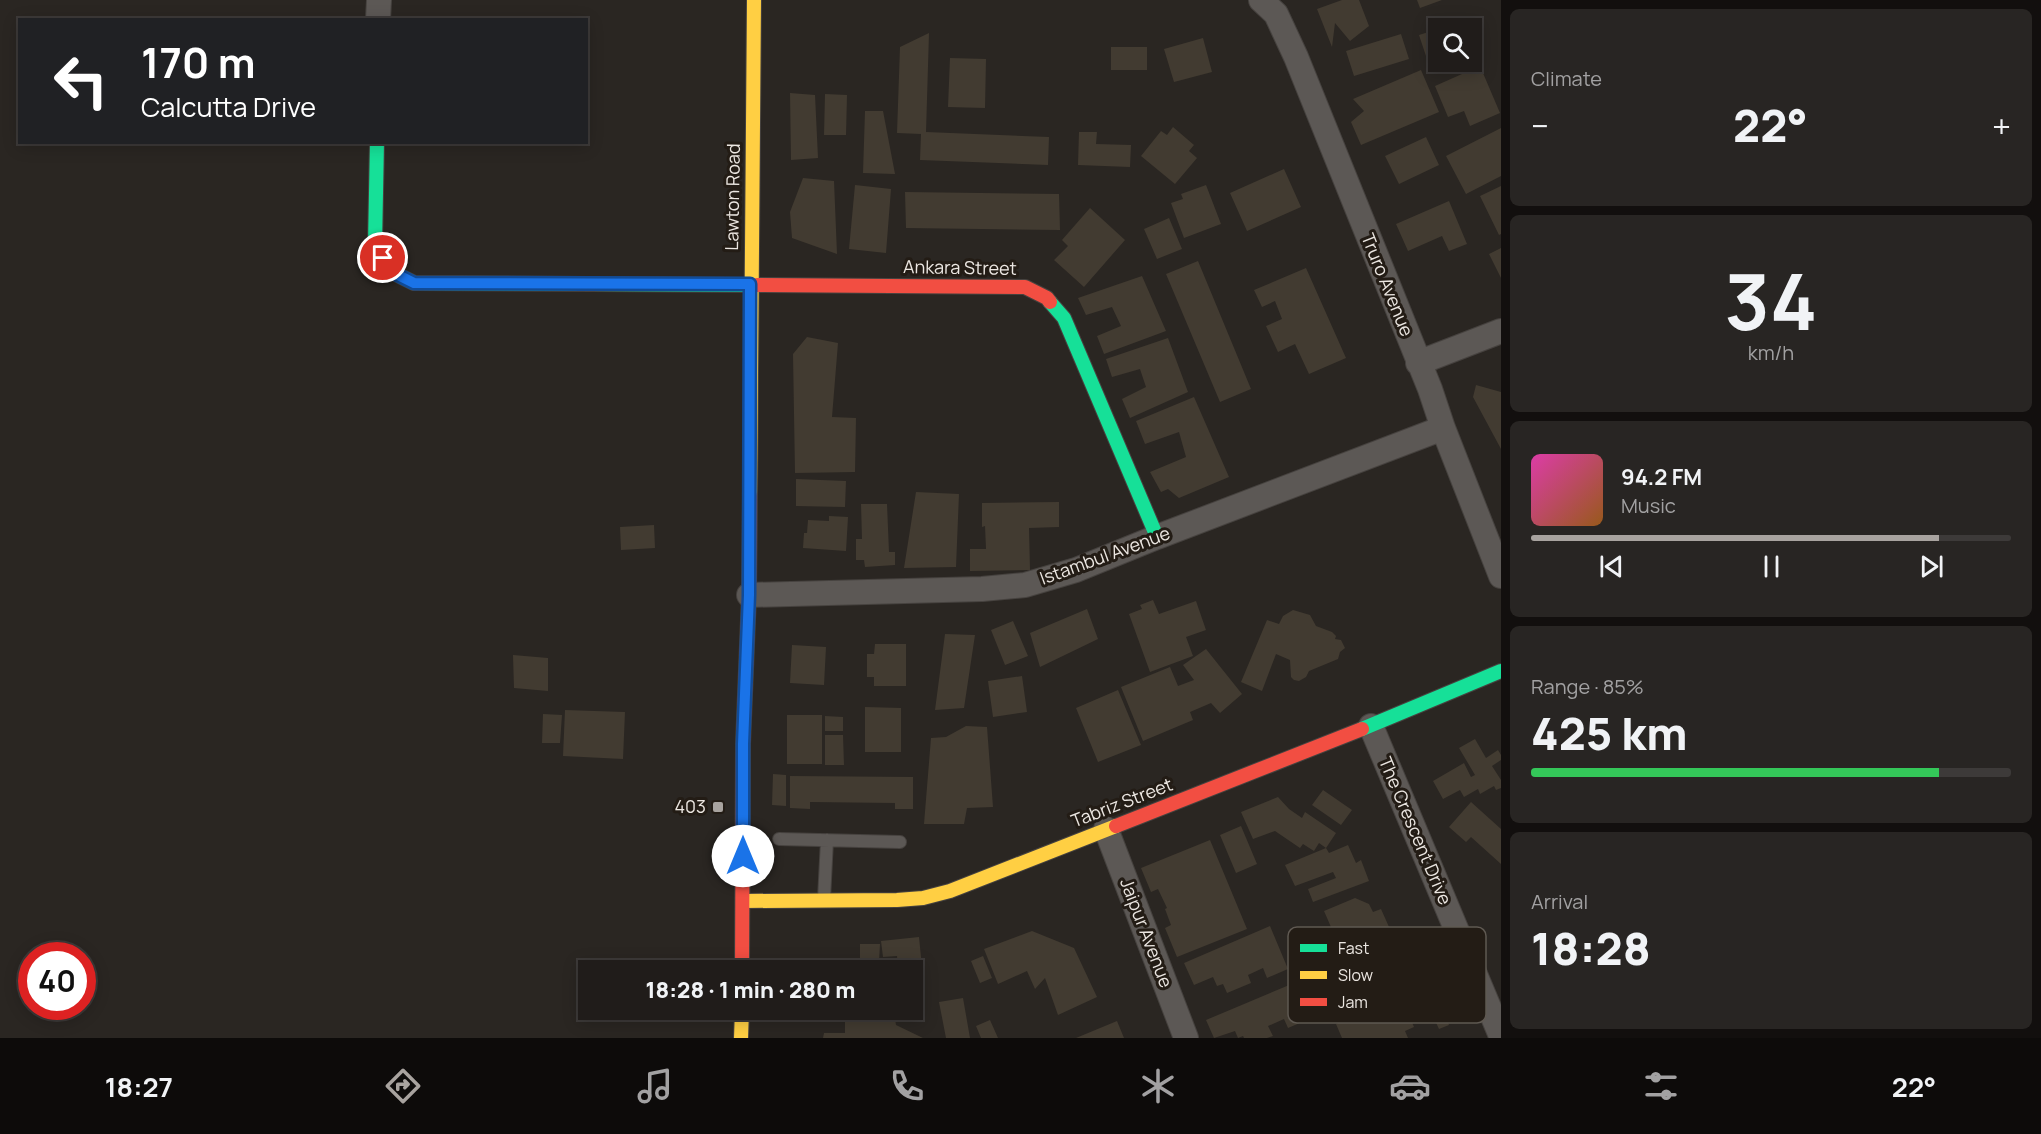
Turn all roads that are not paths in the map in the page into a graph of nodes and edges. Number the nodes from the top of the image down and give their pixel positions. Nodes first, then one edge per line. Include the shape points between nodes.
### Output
1 (379, 0) edge
2 (754, 0) edge
3 (1261, 0) edge
4 (378, 18) edge
5 (376, 144) edge
6 (750, 284) junction
7 (1501, 331) edge
8 (1418, 363) junction
9 (1443, 428) junction
10 (1157, 537) junction
11 (1501, 576) edge
12 (749, 595) junction
13 (1501, 671) edge
14 (1371, 726) junction
15 (1106, 829) junction
16 (779, 839) dead end
17 (827, 840) junction
18 (900, 842) dead end
19 (824, 900) junction
20 (743, 901) junction
21 (1455, 927) edge
22 (742, 960) edge
23 (1486, 1000) edge
24 (742, 1020) edge
25 (1501, 1036) edge
26 (741, 1038) edge
27 (1186, 1038) edge

1 - 4 street
2 - 6 street, Lawton Road
3 - 8 street, Truro Avenue via 1276,14 1296,57
5 - 6 street, Ankara Street via 375,244 390,271 414,283
6 - 10 street, Ankara Street via 1024,287 1047,297 1064,318
6 - 12 street, Lawton Road
7 - 8 street
8 - 9 street, Truro Avenue
9 - 10 street, Istambul Avenue
9 - 11 street, Truro Avenue
10 - 12 street, Istambul Avenue via 1076,570 1025,585
12 - 20 street, Lawton Road via 743,744
13 - 14 street, Tabriz Street
14 - 15 street, Tabriz Street
14 - 21 street, The Crescent Drive
15 - 19 street, Tabriz Street via 923,898
15 - 27 street, Jaipur Avenue
16 - 17 lane
17 - 18 lane
17 - 19 lane
19 - 20 street, Tabriz Street
20 - 22 street, Lawton Road
23 - 25 street, The Crescent Drive
24 - 26 street

